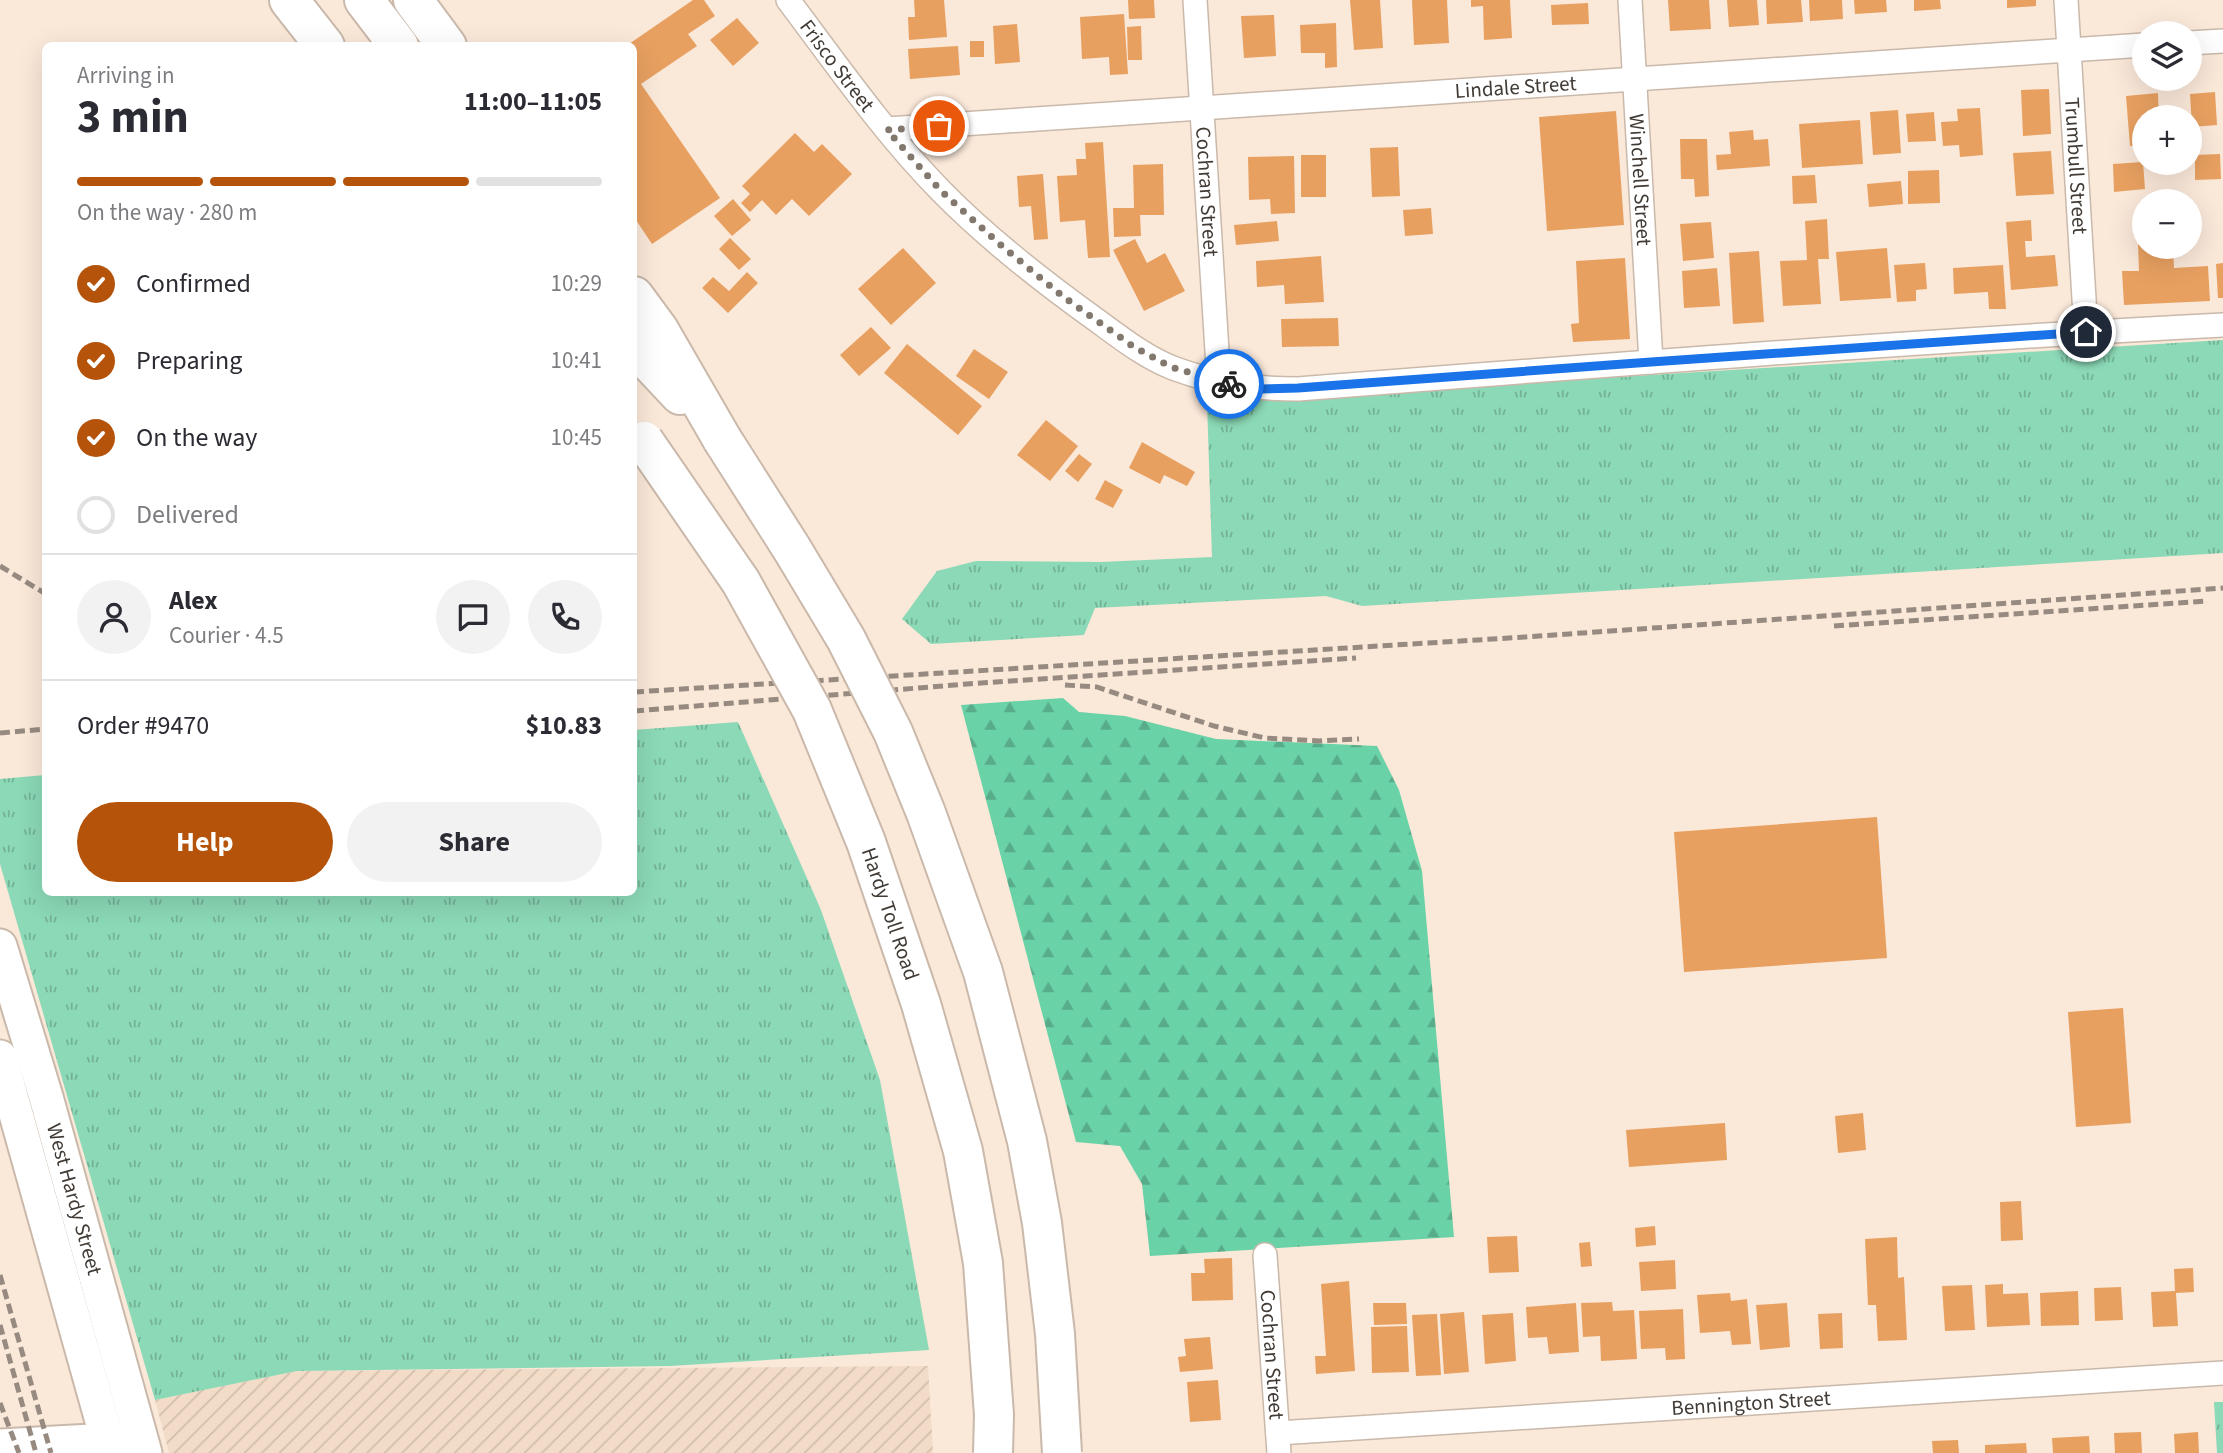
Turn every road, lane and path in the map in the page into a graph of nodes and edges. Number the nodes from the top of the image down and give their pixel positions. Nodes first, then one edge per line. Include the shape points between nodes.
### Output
1 (289, 0) edge
2 (364, 0) edge
3 (413, 0) edge
4 (788, 0) edge
5 (1195, 0) edge
6 (1630, 0) edge
7 (2066, 0) edge
8 (2223, 41) edge
9 (322, 42) edge
10 (396, 42) edge
11 (444, 42) edge
12 (2202, 42) edge
13 (2132, 46) edge
14 (2070, 49) junction
15 (1634, 80) junction
16 (1202, 109) junction
17 (887, 130) junction
18 (637, 300) edge
19 (2223, 325) edge
20 (2086, 332) junction
21 (637, 349) edge
22 (1651, 362) junction
23 (1219, 383) junction
24 (639, 434) edge
25 (722, 439) junction
26 (0, 946) edge
27 (0, 1057) edge
28 (1265, 1255) dead end
29 (2223, 1373) edge
30 (1278, 1443) edge
31 (0, 1446) edge
32 (109, 1446) edge
33 (143, 1446) edge
34 (993, 1453) edge
35 (1062, 1453) edge

1 - 9 highway
2 - 10 highway
3 - 11 highway
4 - 17 street, Frisco Street
5 - 16 street, Cochran Street
6 - 15 street, Winchell Street
7 - 14 street, Trumbull Street
8 - 12 street
13 - 14 street, Lindale Street
14 - 15 street, Lindale Street
14 - 20 street, Trumbull Street
15 - 16 street, Lindale Street
15 - 22 street, Winchell Street
16 - 17 street, Lindale Street
16 - 23 street, Cochran Street
17 - 23 street, Frisco Street via 941,191 1065,298 1134,347 1171,367
18 - 25 highway
19 - 20 street, Frisco Street
20 - 22 street, Frisco Street
21 - 25 highway
22 - 23 street, Frisco Street via 1298,388 1257,389
24 - 34 highway, Hardy Toll Road, bridge via 741,582 812,709 866,842 921,1004 963,1151 981,1251
25 - 35 highway, bridge via 846,639 893,732 983,972 1027,1141 1042,1223
26 - 33 main road, West Hardy Street
27 - 32 main road, West Hardy Street
28 - 30 street, Cochran Street
29 - 30 street, Bennington Street
31 - 32 main road
32 - 33 main road

